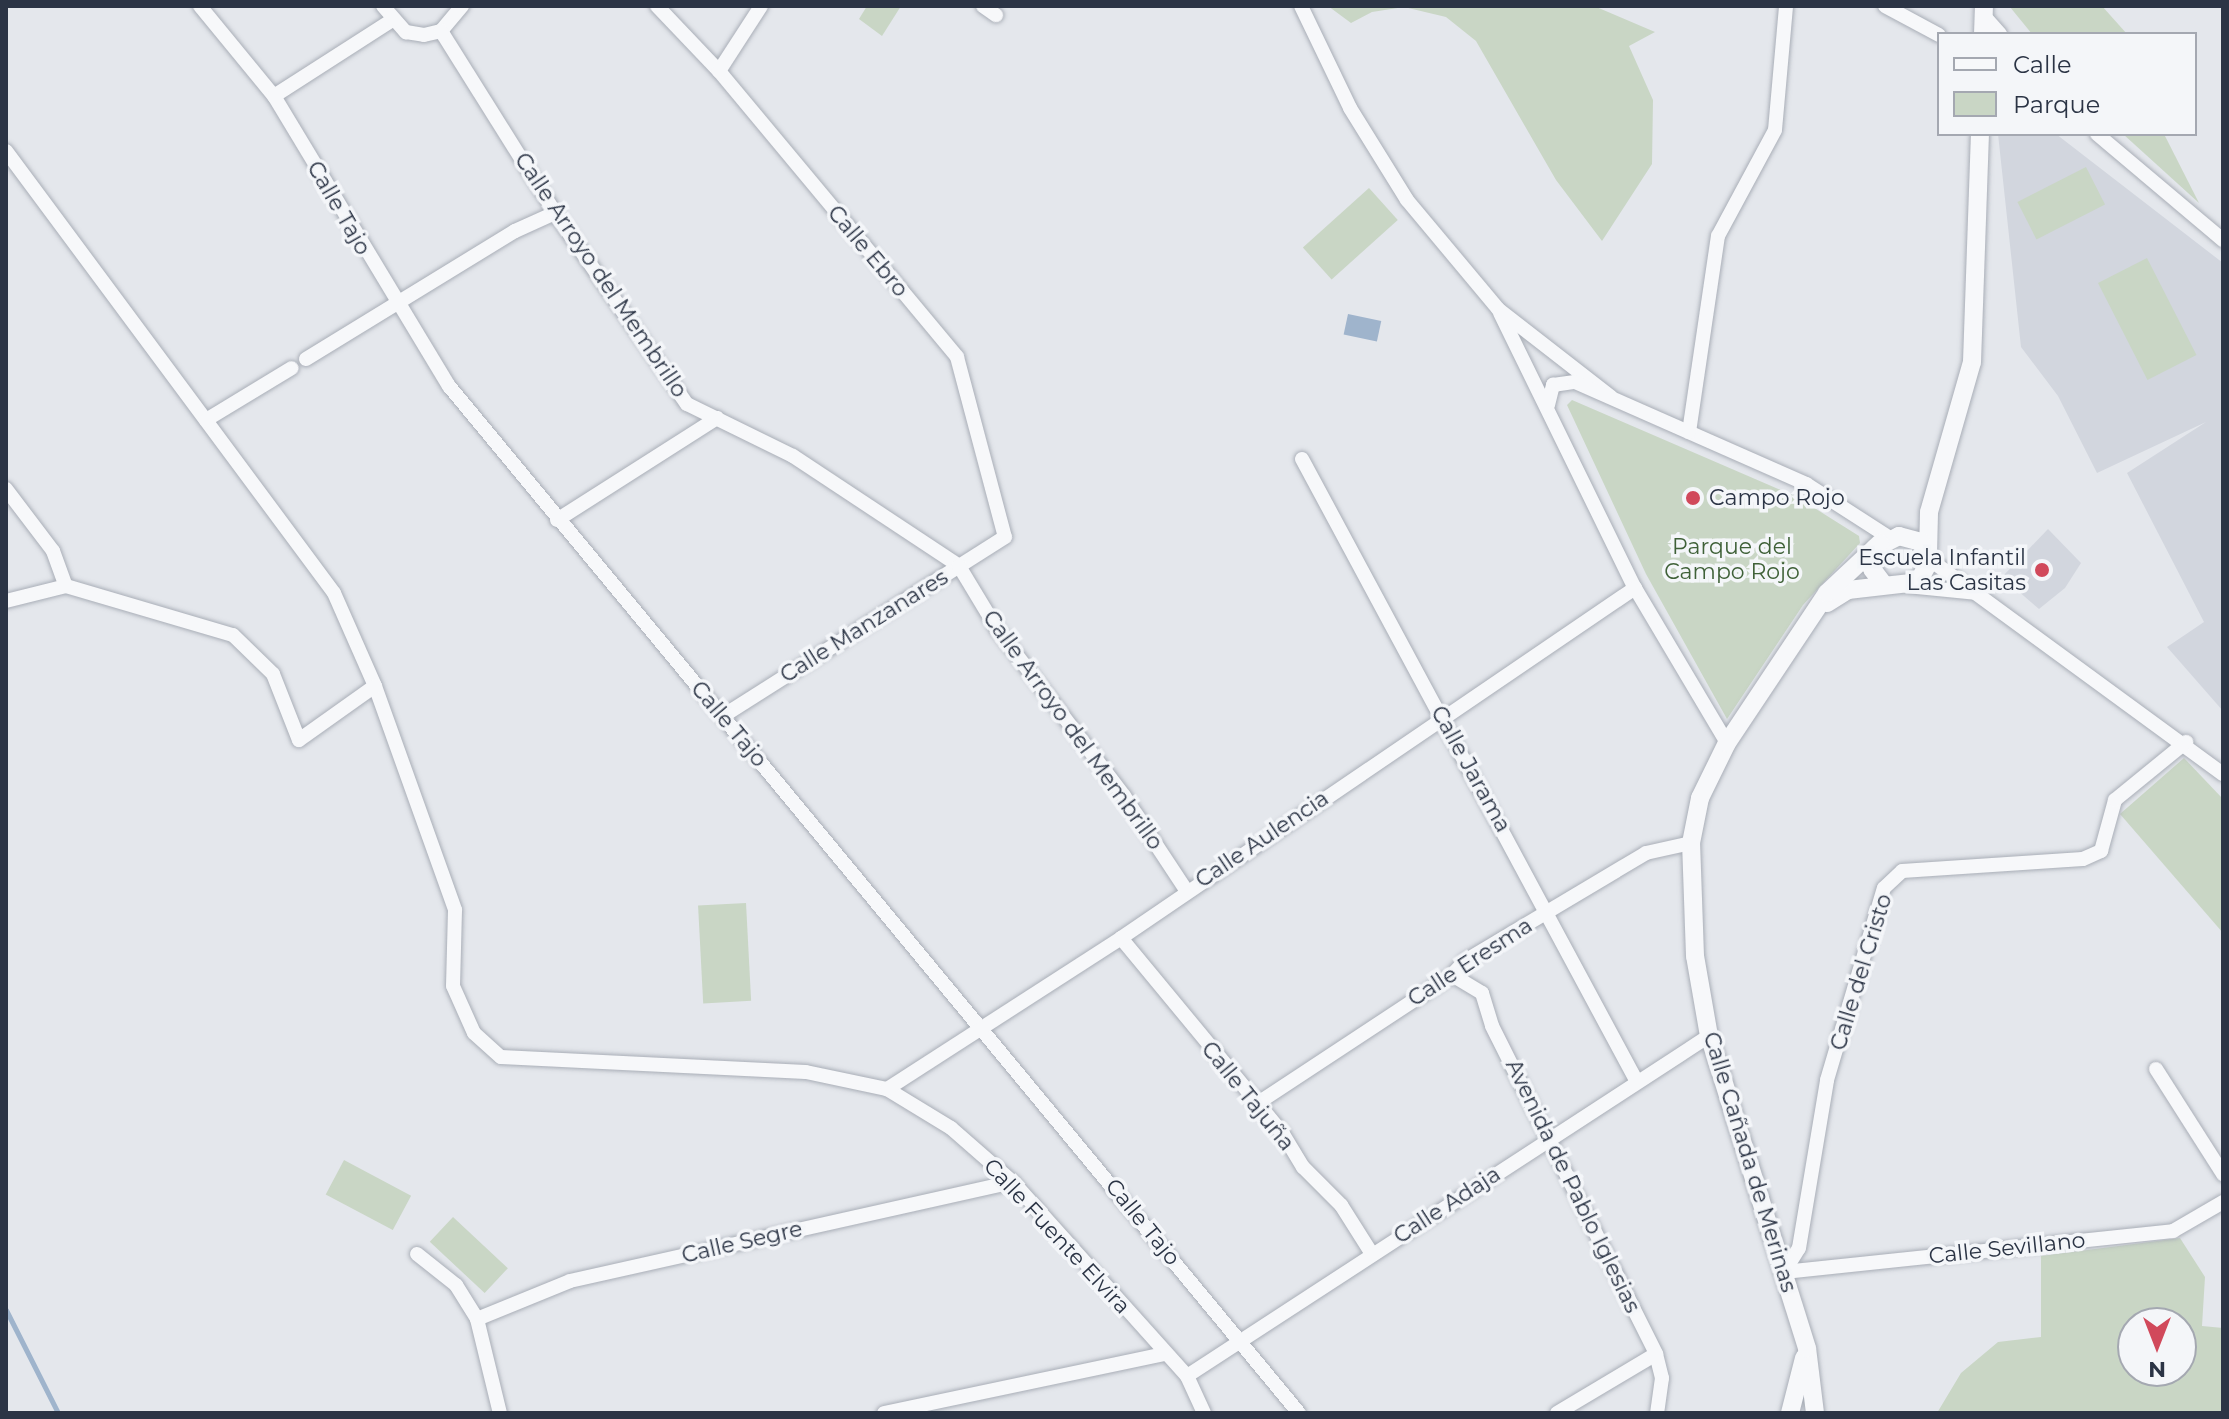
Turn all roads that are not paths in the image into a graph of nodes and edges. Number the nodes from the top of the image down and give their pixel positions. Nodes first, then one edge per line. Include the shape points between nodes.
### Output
1 (200, 6) edge
2 (383, 6) edge
3 (462, 6) edge
4 (657, 6) edge
5 (761, 6) edge
6 (983, 6) edge
7 (1786, 6) edge
8 (1885, 6) edge
9 (1304, 10) edge
10 (996, 15) dead end
11 (391, 21) junction
12 (441, 31) junction
13 (1937, 34) edge
14 (719, 71) junction
15 (274, 96) junction
16 (1980, 136) edge
17 (2099, 136) edge
18 (6, 151) edge
19 (555, 213) junction
20 (2223, 240) edge
21 (395, 304) junction
22 (1498, 309) junction
23 (306, 359) dead end
24 (292, 368) dead end
25 (1611, 397) junction
26 (1548, 405) junction
27 (717, 418) junction
28 (206, 420) junction
29 (1689, 432) junction
30 (1302, 459) dead end
31 (6, 489) edge
32 (1929, 512) junction
33 (557, 520) junction
34 (1005, 537) joint
35 (1890, 539) junction
36 (1929, 556) junction
37 (959, 566) junction
38 (1884, 585) junction
39 (66, 586) junction
40 (1905, 586) junction
41 (1635, 588) junction
42 (1978, 593) junction
43 (6, 601) edge
44 (1821, 607) junction
45 (375, 686) junction
46 (723, 716) junction
47 (1443, 718) junction
48 (2186, 742) junction
49 (1727, 743) junction
50 (2223, 774) edge
51 (1691, 843) junction
52 (1186, 890) junction
53 (1549, 912) junction
54 (1121, 938) junction
55 (1452, 975) junction
56 (984, 1027) junction
57 (1709, 1036) junction
58 (2156, 1069) dead end
59 (1637, 1082) junction
60 (887, 1089) junction
61 (1258, 1103) junction
62 (1549, 1137) junction
63 (2223, 1174) edge
64 (1013, 1182) junction
65 (2223, 1202) edge
66 (417, 1254) dead end
67 (1372, 1254) junction
68 (1784, 1272) junction
69 (477, 1319) junction
70 (1240, 1341) junction
71 (1807, 1348) junction
72 (1165, 1354) junction
73 (1656, 1354) junction
74 (1187, 1376) junction
75 (500, 1413) edge
76 (884, 1413) edge
77 (1204, 1413) edge
78 (1299, 1413) edge
79 (1557, 1413) edge
80 (1657, 1413) edge
81 (1790, 1413) edge
82 (1815, 1413) edge

1 - 15 street, Calle Tajo
2 - 11 street
3 - 12 street
4 - 14 street, Calle Ebro
5 - 14 street
6 - 10 street
7 - 29 street via 1775,130 1718,236
8 - 13 street
9 - 22 street via 1350,108 1407,200
11 - 12 street via 406,32
11 - 15 street
12 - 19 street, Calle Arroyo del Membrillo
14 - 34 street, Calle Ebro via 957,357
15 - 21 street, Calle Tajo
16 - 32 street via 1972,362
17 - 20 street
18 - 28 street
19 - 21 street via 515,231
19 - 27 street, Calle Arroyo del Membrillo via 687,404
21 - 23 street
21 - 33 street, Calle Tajo via 449,386
22 - 25 street
22 - 26 street
24 - 28 street
25 - 26 street via 1565,380 1550,388
25 - 29 street
26 - 41 street
27 - 33 street
27 - 37 street, Calle Arroyo del Membrillo via 793,456
28 - 45 street via 334,593
29 - 35 street via 1806,484
30 - 47 street, Calle Jarama
31 - 39 street via 53,551
32 - 35 street, Calle Cañada de Merinas via 1914,530
32 - 36 street
33 - 46 street, Calle Tajo
34 - 37 street, Calle Manzanares
35 - 36 street via 1917,539
35 - 38 street via 1871,562 1874,576
35 - 44 street, Calle Cañada de Merinas via 1849,567
36 - 40 street via 1922,579
36 - 42 street
37 - 46 street, Calle Manzanares
37 - 52 street, Calle Arroyo del Membrillo via 997,629 1124,796
38 - 40 street
38 - 44 street, Calle Cañada de Merinas via 1848,590
39 - 43 street
39 - 45 street via 233,635 273,674 299,740
40 - 42 street
41 - 47 street, Calle Aulencia
41 - 49 street
42 - 48 street
44 - 49 street, Calle Cañada de Merinas
45 - 60 street, Calle Fuente Elvira via 455,910 453,986 474,1033 501,1057 806,1072
46 - 56 street, Calle Tajo
47 - 52 street, Calle Aulencia
47 - 53 street, Calle Jarama
48 - 50 street
48 - 68 street, Calle del Cristo via 2115,800 2101,851 2083,859 1902,871 1884,888 1827,1080 1799,1248
49 - 51 street, Calle Cañada de Merinas via 1700,798
51 - 53 street, Calle Eresma via 1646,853
51 - 57 street, Calle Cañada de Merinas via 1695,956
52 - 54 street, Calle Aulencia
53 - 55 street, Calle Eresma via 1465,961
53 - 59 street, Calle Jarama
54 - 56 street, Calle Aulencia
54 - 61 street, Calle Tajuña
55 - 61 street, Calle Eresma
55 - 62 street, Avenida de Pablo Iglesias via 1482,993 1492,1026
56 - 60 street, Calle Aulencia
56 - 70 street, Calle Tajo
57 - 59 street, Calle Adaja
57 - 68 street, Calle Cañada de Merinas
58 - 63 street
59 - 62 street, Calle Adaja
60 - 64 street, Calle Fuente Elvira via 951,1128
61 - 67 street, Calle Tajuña via 1303,1167 1341,1205
62 - 67 street, Calle Adaja
62 - 73 street, Avenida de Pablo Iglesias
64 - 69 street, Calle Segre via 570,1281
64 - 72 street, Calle Fuente Elvira
65 - 68 street, Calle Sevillano via 2173,1231
66 - 69 street via 456,1285
67 - 70 street, Calle Adaja
68 - 71 street, Calle Cañada de Merinas
69 - 75 street
70 - 74 street, Calle Adaja
70 - 78 street, Calle Tajo
71 - 81 street
71 - 82 street, Calle Cañada de Merinas
72 - 74 street, Calle Fuente Elvira
72 - 76 street
73 - 79 street
73 - 80 street, Avenida de Pablo Iglesias via 1662,1378
74 - 77 street, Calle Fuente Elvira

